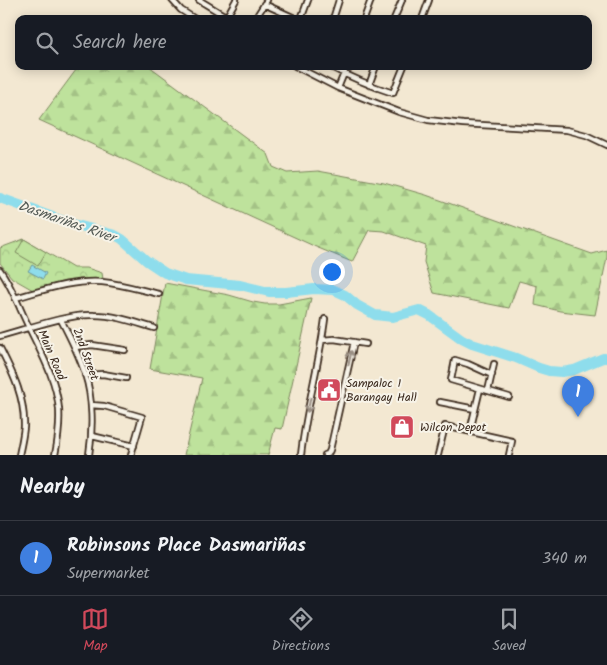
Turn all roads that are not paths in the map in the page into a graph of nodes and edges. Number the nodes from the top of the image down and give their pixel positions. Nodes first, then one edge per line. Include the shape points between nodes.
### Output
1 (172, 0) edge
2 (199, 0) edge
3 (236, 0) edge
4 (308, 0) edge
5 (340, 0) edge
6 (371, 0) edge
7 (402, 0) edge
8 (429, 0) edge
9 (206, 2) edge
10 (265, 2) edge
11 (189, 15) edge
12 (226, 15) edge
13 (228, 15) edge
14 (258, 15) edge
15 (291, 15) edge
16 (301, 15) edge
17 (334, 15) edge
18 (365, 15) edge
19 (396, 15) edge
20 (423, 15) edge
21 (303, 70) edge
22 (336, 70) edge
23 (346, 70) edge
24 (375, 70) edge
25 (402, 70) edge
26 (344, 74) junction
27 (369, 85) junction
28 (338, 88) junction
29 (607, 145) edge
30 (0, 270) edge
31 (159, 294) dead end
32 (15, 298) junction
33 (325, 319) dead end
34 (62, 320) junction
35 (29, 328) junction
36 (154, 328) dead end
37 (0, 336) edge
38 (322, 340) junction
39 (354, 342) junction
40 (366, 344) dead end
41 (75, 347) junction
42 (0, 348) edge
43 (125, 350) dead end
44 (494, 364) dead end
45 (85, 375) junction
46 (492, 375) junction
47 (126, 378) dead end
48 (480, 389) junction
49 (488, 391) junction
50 (509, 397) dead end
51 (440, 402) dead end
52 (91, 405) junction
53 (475, 409) junction
54 (470, 431) junction
55 (92, 436) junction
56 (134, 446) junction
57 (19, 455) edge
58 (55, 455) edge
59 (89, 455) edge
60 (132, 455) edge
61 (301, 455) edge
62 (325, 455) edge
63 (438, 455) edge
64 (509, 455) edge

1 - 11 street
2 - 9 street
3 - 13 street
4 - 16 street
5 - 17 street
6 - 18 street
7 - 19 street
8 - 20 street
9 - 12 street
10 - 14 street
10 - 15 street
21 - 28 street
22 - 26 street
23 - 26 street
24 - 27 street
25 - 27 street via 393,93
26 - 27 street
26 - 28 street
28 - 29 street via 435,122 568,130
30 - 32 street, Main Road
31 - 32 street via 103,282 84,282
32 - 35 street, Main Road
33 - 38 street
34 - 35 street
34 - 36 street via 83,315 105,316
34 - 41 street, 2nd Street
35 - 37 street
35 - 58 street, Main Road via 50,370 57,394 59,422
38 - 39 street
38 -> 61 street
39 - 40 street
62 -> 39 street via 330,450
41 - 43 street via 92,345
41 - 45 street, 2nd Street
42 - 57 street via 19,388 24,409
44 - 46 street
45 - 47 street
45 - 52 street, 2nd Street
46 - 48 street via 455,360 451,380
46 - 49 street
48 - 49 street
48 - 53 street
49 - 50 street
51 - 53 street
52 - 55 street, 2nd Street
52 - 56 street via 142,416
53 - 54 street
54 - 63 street via 445,426
54 - 64 street via 512,441
55 - 56 street
55 - 59 street, 2nd Street
56 - 60 street

